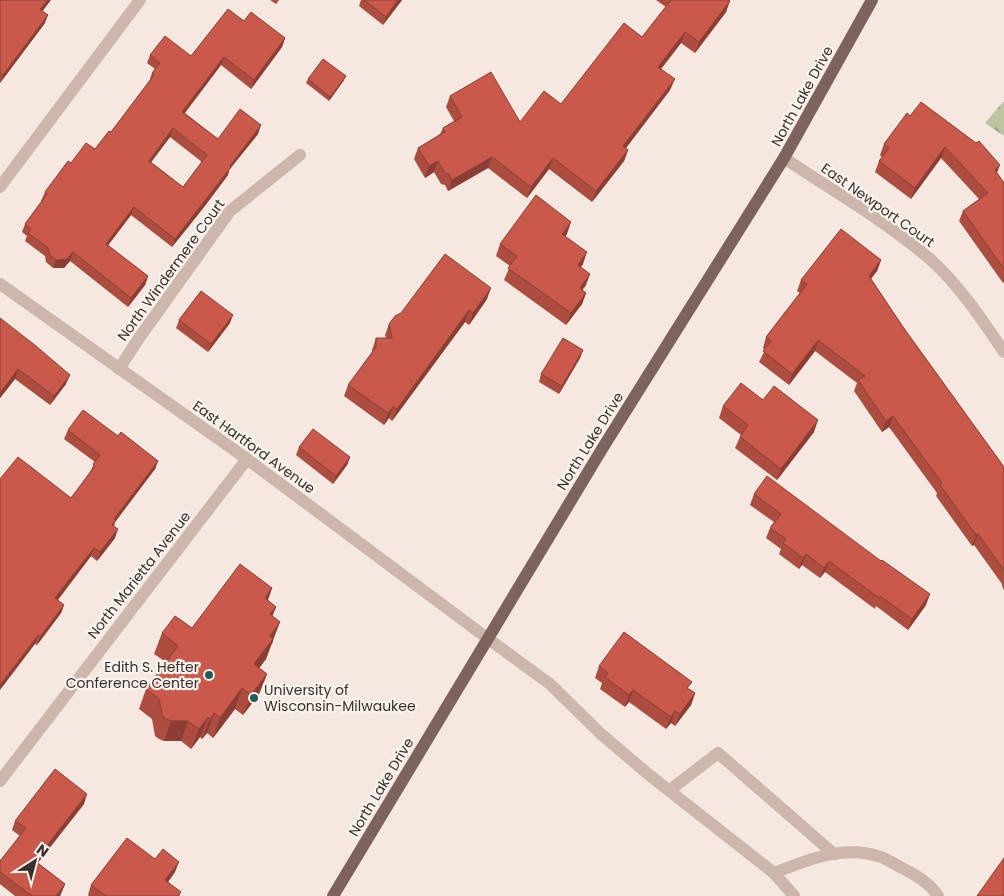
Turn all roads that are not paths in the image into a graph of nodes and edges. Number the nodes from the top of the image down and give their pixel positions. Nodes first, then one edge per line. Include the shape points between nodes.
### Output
1 (140, 0) edge
2 (872, 0) edge
3 (300, 155) dead end
4 (784, 158) junction
5 (0, 187) edge
6 (0, 284) edge
7 (1004, 352) edge
8 (119, 369) junction
9 (247, 459) junction
10 (487, 638) junction
11 (0, 781) edge
12 (670, 790) junction
13 (834, 854) junction
14 (774, 873) junction
15 (332, 896) edge
16 (794, 896) edge
17 (938, 896) edge

1 - 5 street
2 - 4 main road, North Lake Drive
3 - 8 street, North Windermere Court via 230,211
4 - 7 street, East Newport Court via 903,238 932,262 975,310
4 - 10 main road, North Lake Drive
6 - 8 street, East Hartford Avenue
8 - 9 street, East Hartford Avenue
9 - 10 street, East Hartford Avenue
9 - 11 street, North Marietta Avenue
10 - 12 street, East Hartford Avenue via 550,684 600,734
10 - 15 main road, North Lake Drive
12 - 13 street via 718,753
12 - 14 street, East Hartford Avenue
13 - 14 street via 811,858
13 - 17 street via 850,851 879,856 915,875 933,888
14 - 16 street, East Hartford Avenue

